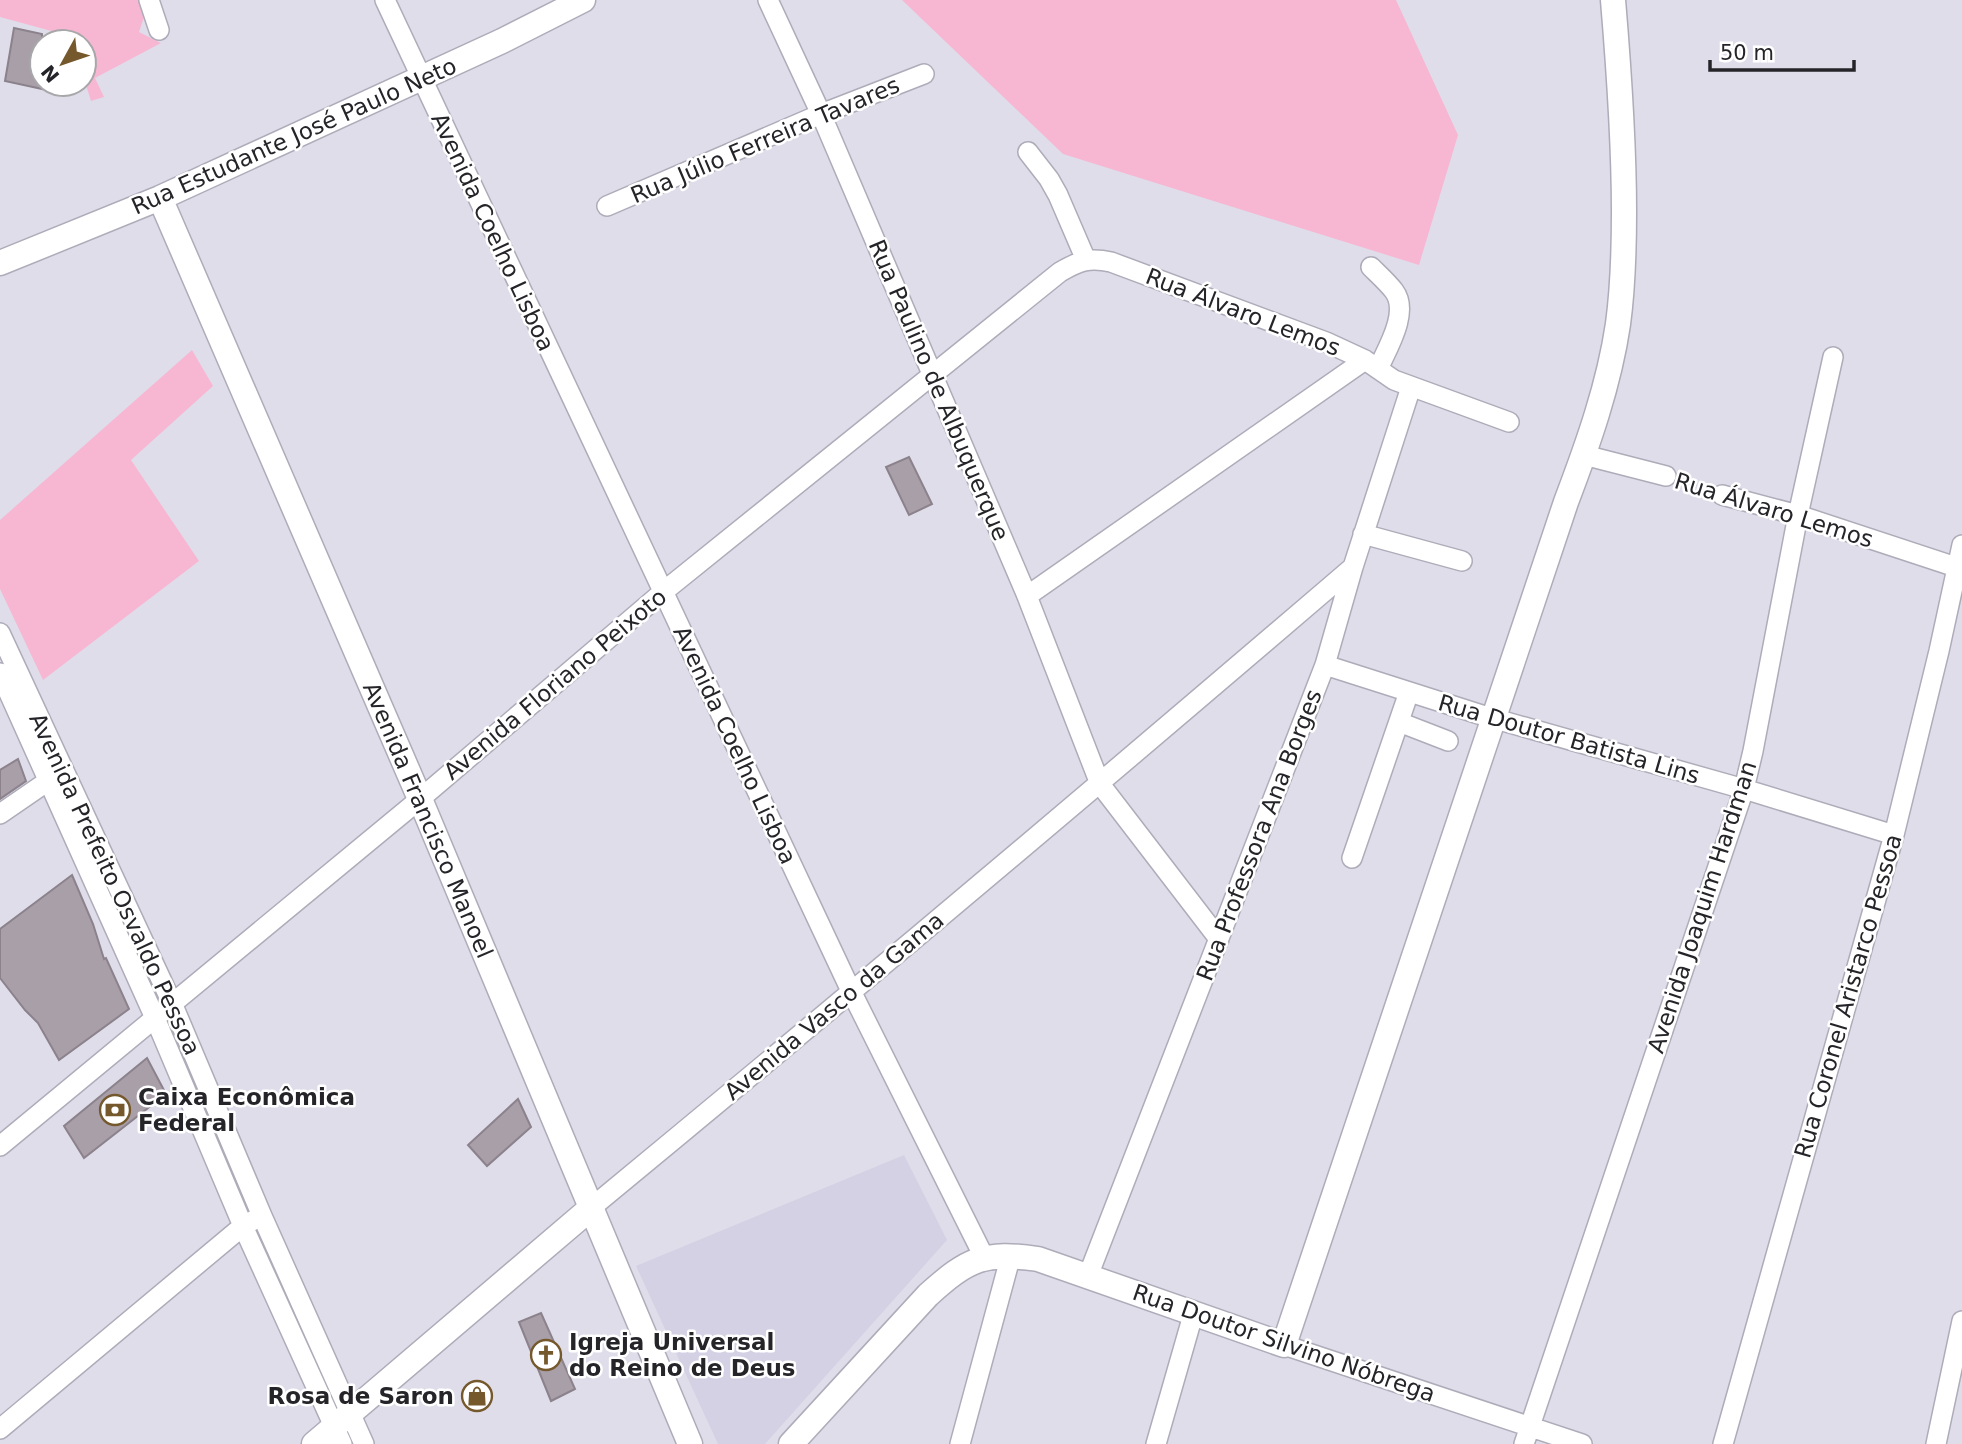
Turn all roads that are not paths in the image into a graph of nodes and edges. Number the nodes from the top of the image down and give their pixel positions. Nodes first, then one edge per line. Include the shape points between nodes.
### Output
1 (149, 0) edge
2 (385, 0) edge
3 (583, 0) edge
4 (768, 0) edge
5 (1613, 0) edge
6 (159, 30) dead end
7 (924, 74) dead end
8 (421, 78) junction
9 (821, 114) junction
10 (1028, 152) dead end
11 (160, 198) junction
12 (607, 206) dead end
13 (1086, 260) junction
14 (0, 262) edge
15 (1371, 267) dead end
16 (1833, 357) dead end
17 (1371, 365) junction
18 (933, 374) junction
19 (1411, 387) junction
20 (1509, 422) dead end
21 (1584, 455) junction
22 (1666, 476) road end
23 (1722, 495) road end
24 (1798, 515) junction
25 (1363, 534) junction
26 (1962, 545) edge
27 (1462, 561) dead end
28 (1353, 567) junction
29 (1960, 569) edge
30 (663, 592) junction
31 (1027, 596) junction
32 (0, 633) edge
33 (1325, 665) junction
34 (0, 673) edge
35 (1409, 692) junction
36 (1494, 719) junction
37 (1399, 722) junction
38 (1448, 741) dead end
39 (48, 781) junction
40 (1100, 784) junction
41 (1744, 789) junction
42 (420, 799) junction
43 (0, 814) edge
44 (1894, 835) junction
45 (1353, 858) dead end
46 (1219, 939) junction
47 (142, 940) junction
48 (123, 950) junction
49 (852, 993) junction
50 (172, 1003) junction
51 (155, 1018) junction
52 (0, 1146) edge
53 (591, 1208) junction
54 (262, 1216) junction
55 (243, 1226) junction
56 (1011, 1255) junction
57 (984, 1257) junction
58 (1088, 1276) junction
59 (1193, 1315) junction
60 (1962, 1321) edge
61 (1284, 1345) junction
62 (342, 1428) edge
63 (0, 1429) edge
64 (1527, 1435) edge
65 (314, 1444) edge
66 (364, 1444) edge
67 (690, 1444) edge
68 (791, 1444) edge
69 (960, 1444) edge
70 (1156, 1444) edge
71 (1582, 1444) edge
72 (1723, 1444) edge
73 (1936, 1444) edge

1 - 6 street
2 - 8 street, Avenida Coelho Lisboa
3 - 8 main road, Rua Estudante José Paulo Neto
4 - 9 street, Rua Paulino de Albuquerque
5 - 21 main road via 1624,165 1623,267 1618,325
7 - 9 street, Rua Júlio Ferreira Tavares
8 - 11 main road, Rua Estudante José Paulo Neto
8 - 30 street, Avenida Coelho Lisboa
9 - 12 street, Rua Júlio Ferreira Tavares
9 - 18 street, Rua Paulino de Albuquerque
10 - 13 street via 1058,195
11 - 14 main road, Rua Estudante José Paulo Neto
11 - 42 main road, Avenida Francisco Manoel
13 - 17 street, Rua Álvaro Lemos via 1111,262 1326,342
13 - 18 street, Avenida Floriano Peixoto via 1060,272
15 - 17 street via 1396,293 1401,310 1392,339
16 - 24 street, Avenida Joaquim Hardman
17 - 19 street, Rua Álvaro Lemos
17 - 31 street
18 - 30 street, Avenida Floriano Peixoto
18 - 31 street, Rua Paulino de Albuquerque
19 - 20 street, Rua Álvaro Lemos
19 - 25 street, Rua Professora Ana Borges
21 - 22 street, Rua Álvaro Lemos
21 - 36 main road
23 - 24 street, Rua Álvaro Lemos
24 - 29 street, Rua Álvaro Lemos
24 - 41 street, Avenida Joaquim Hardman
25 - 27 street
25 - 28 street, Rua Professora Ana Borges
26 - 29 street, Rua Coronel Aristarco Pessoa
28 - 33 street, Rua Professora Ana Borges
28 - 40 street, Avenida Vasco da Gama
29 - 44 street, Rua Coronel Aristarco Pessoa
30 - 42 street, Avenida Floriano Peixoto
30 - 49 street, Avenida Coelho Lisboa
31 - 40 street, Rua Paulino de Albuquerque
32 - 47 street, Avenida Prefeito Osvaldo Pessoa
33 - 35 street, Rua Doutor Batista Lins
33 - 46 street, Rua Professora Ana Borges
34 - 39 street, Avenida Prefeito Osvaldo Pessoa
35 - 36 street, Rua Doutor Batista Lins
35 - 37 street
36 - 41 street, Rua Doutor Batista Lins
36 - 61 main road
37 - 38 street
37 - 45 street
39 - 43 street
39 - 48 street, Avenida Prefeito Osvaldo Pessoa
40 - 46 street, Rua Paulino de Albuquerque
40 - 49 street, Avenida Vasco da Gama
41 - 44 street, Rua Doutor Batista Lins
41 - 64 street, Avenida Joaquim Hardman
42 - 50 street, Avenida Floriano Peixoto
42 - 53 main road, Avenida Francisco Manoel
44 - 72 street, Rua Coronel Aristarco Pessoa
46 - 58 street, Rua Professora Ana Borges
47 - 48 street
47 - 50 street, Avenida Prefeito Osvaldo Pessoa
48 - 51 street, Avenida Prefeito Osvaldo Pessoa
49 - 53 street, Avenida Vasco da Gama
49 - 57 street, Avenida Coelho Lisboa
50 - 51 street, Avenida Floriano Peixoto
50 - 54 street, Avenida Prefeito Osvaldo Pessoa
51 - 52 street, Avenida Floriano Peixoto
51 - 55 street, Avenida Prefeito Osvaldo Pessoa
53 - 62 main road, Avenida Vasco da Gama
53 - 67 main road, Avenida Francisco Manoel
54 - 55 street
54 - 62 street, Avenida Prefeito Osvaldo Pessoa
55 - 62 street, Avenida Prefeito Osvaldo Pessoa
55 - 63 street
56 - 57 main road, Rua Doutor Silvino Nóbrega
56 - 58 main road, Rua Doutor Silvino Nóbrega
56 - 69 street
57 - 68 main road via 952,1274 928,1295
58 - 59 main road, Rua Doutor Silvino Nóbrega
59 - 61 main road, Rua Doutor Silvino Nóbrega
59 - 70 street
60 - 73 street
61 - 64 street, Rua Doutor Silvino Nóbrega
62 - 65 main road, Avenida Vasco da Gama
62 - 66 street, Avenida Prefeito Osvaldo Pessoa
64 - 71 street, Rua Doutor Silvino Nóbrega

